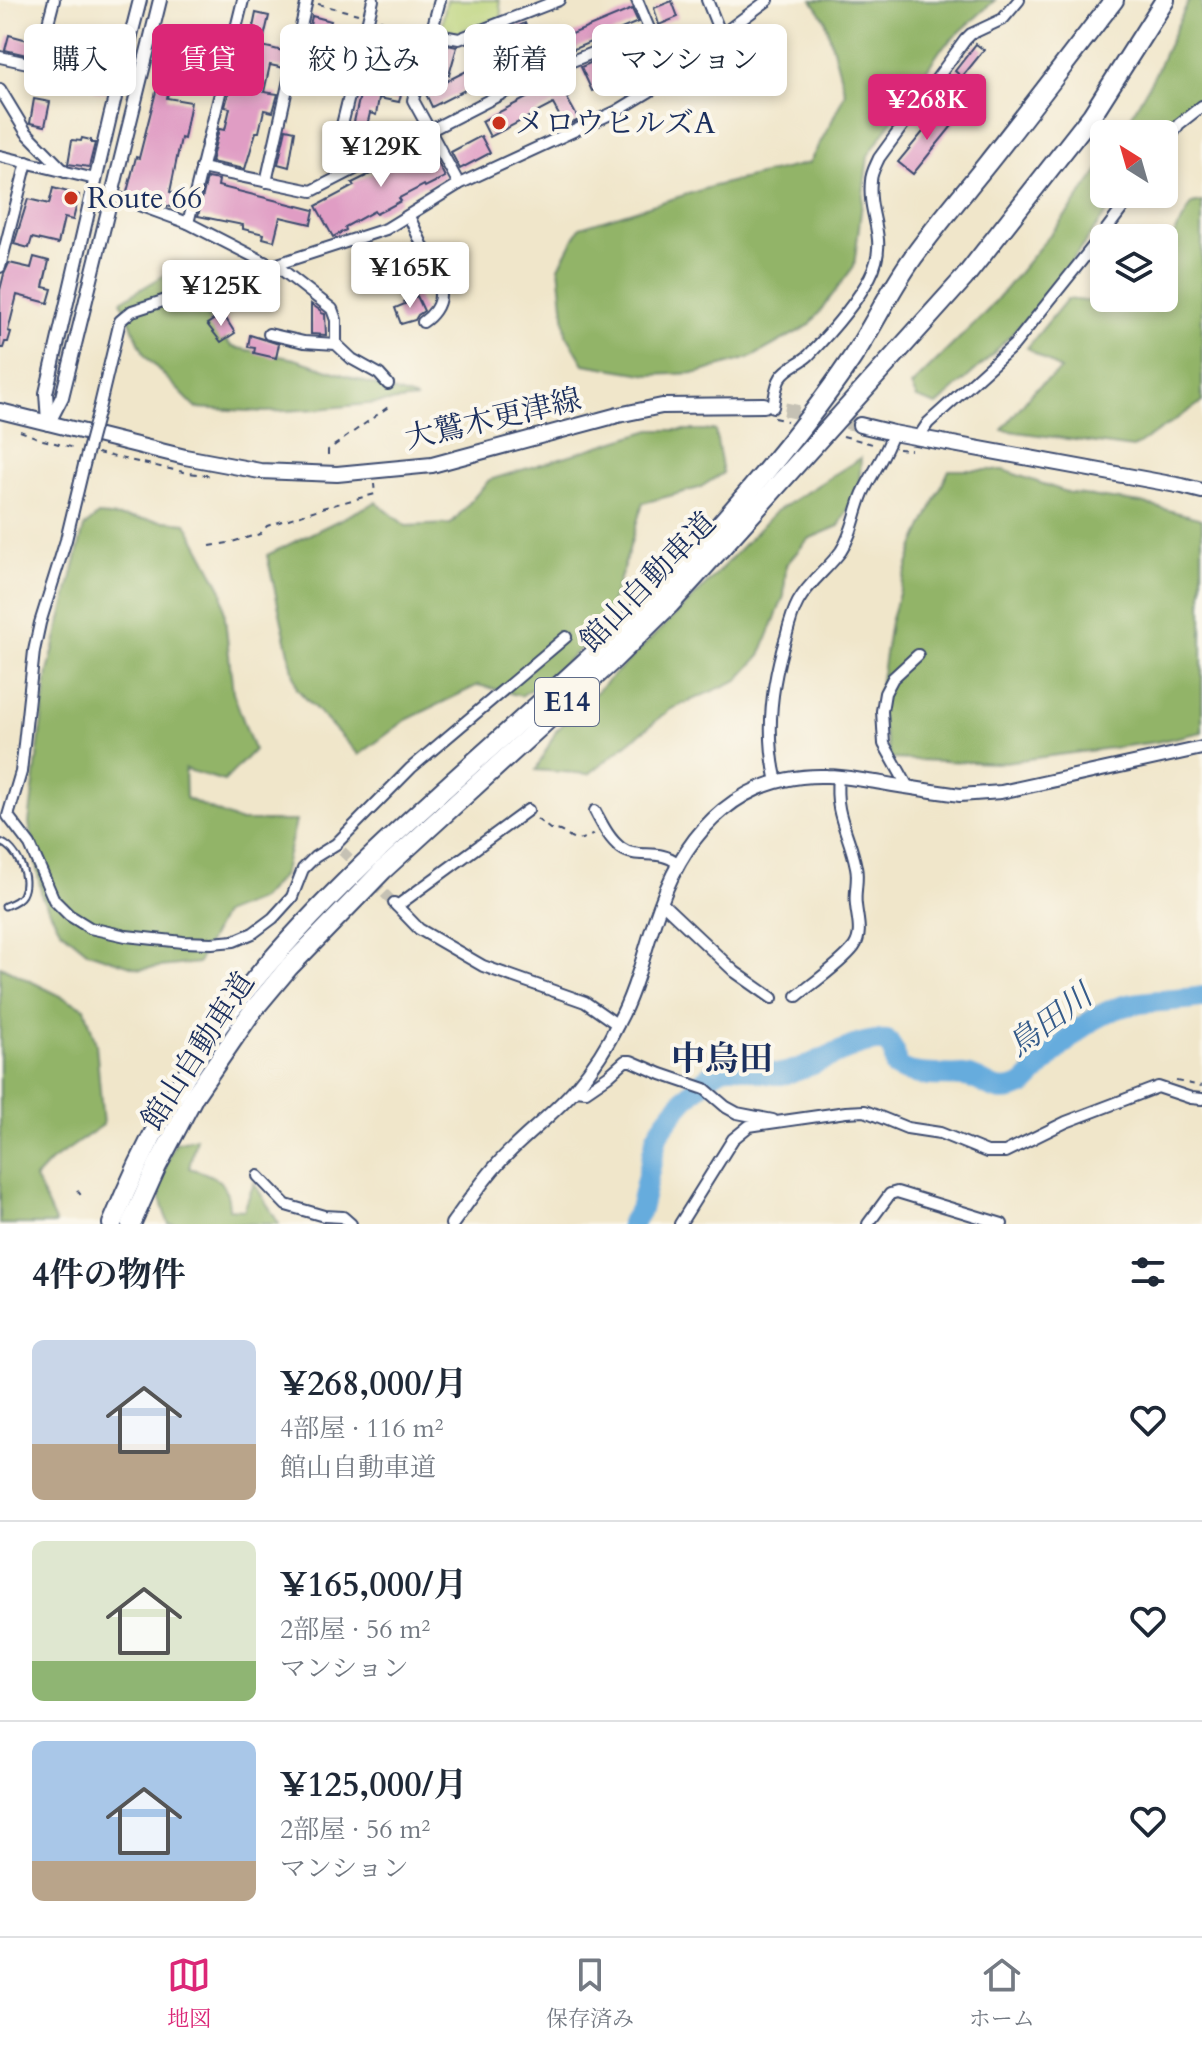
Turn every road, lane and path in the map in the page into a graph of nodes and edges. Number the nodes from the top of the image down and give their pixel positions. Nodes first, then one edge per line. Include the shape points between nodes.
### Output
1 (54, 0) edge
2 (140, 0) edge
3 (160, 0) edge
4 (243, 0) edge
5 (307, 0) edge
6 (373, 0) edge
7 (440, 0) edge
8 (559, 0) edge
9 (637, 0) edge
10 (707, 0) edge
11 (768, 0) edge
12 (1019, 0) edge
13 (1114, 0) edge
14 (1120, 0) edge
15 (1165, 0) edge
16 (1174, 0) edge
17 (434, 24) edge
18 (647, 24) edge
19 (717, 24) edge
20 (736, 24) edge
21 (448, 37) edge
22 (1084, 38) junction
23 (1139, 40) junction
24 (592, 53) edge
25 (0, 57) edge
26 (0, 89) edge
27 (414, 96) edge
28 (642, 96) edge
29 (1202, 106) edge
30 (1178, 126) edge
31 (428, 130) junction
32 (0, 156) edge
33 (27, 162) junction
34 (356, 167) junction
35 (201, 168) junction
36 (65, 172) junction
37 (95, 179) junction
38 (266, 182) junction
39 (459, 184) junction
40 (111, 195) junction
41 (1122, 208) edge
42 (409, 216) junction
43 (188, 223) junction
44 (275, 266) junction
45 (0, 267) edge
46 (423, 322) dead end
47 (269, 334) dead end
48 (336, 344) junction
49 (388, 384) dead end
50 (391, 405) dead end
51 (770, 410) junction
52 (0, 411) edge
53 (48, 424) junction
54 (798, 424) dead end
55 (860, 425) tunnel mouth
56 (15, 428) dead end
57 (838, 435) dead end
58 (891, 440) junction
59 (916, 444) junction
60 (328, 455) dead end
61 (375, 470) junction
62 (216, 477) dead end
63 (1202, 491) edge
64 (210, 546) dead end
65 (566, 637) dead end
66 (918, 655) dead end
67 (1202, 748) edge
68 (838, 777) junction
69 (777, 782) junction
70 (908, 787) junction
71 (528, 810) joint
72 (595, 811) dead end
73 (4, 817) edge
74 (604, 828) junction
75 (0, 842) edge
76 (677, 863) junction
77 (661, 902) junction
78 (5, 906) dead end
79 (797, 996) dead end
80 (772, 998) dead end
81 (618, 1025) junction
82 (574, 1090) junction
83 (1202, 1099) edge
84 (783, 1122) junction
85 (258, 1176) dead end
86 (77, 1190) dead end
87 (83, 1198) dead end
88 (969, 1220) edge
89 (112, 1224) edge
90 (131, 1224) edge
91 (351, 1224) edge
92 (452, 1224) edge
93 (680, 1224) edge
94 (868, 1224) edge
95 (1002, 1224) edge

1 - 25 street via 37,65
2 - 37 street
3 - 40 street
4 - 35 street
5 - 38 street
6 - 34 street via 340,133
7 - 17 street
8 - 21 street via 459,39
9 - 18 street
10 - 19 street
11 - 20 street
12 - 51 street via 1003,19 965,40 879,158 871,179 878,256 870,276 807,357 778,381
13 - 22 highway
14 - 22 highway
15 - 23 highway
16 - 23 highway
22 - 89 highway, 館山自動車道 / E14 via 916,253 835,382 708,538 601,647 370,857 239,999 179,1087
23 - 90 highway, 館山自動車道 / E14 via 1092,115 964,278 711,560 613,660 383,870 289,967 194,1096
24 - 31 street
26 - 36 street via 26,132
27 - 31 street
28 - 39 street
29 - 30 street
31 - 34 street
31 - 39 street
32 - 33 street
33 - 36 street
33 - 45 street
34 - 38 street via 312,191
35 - 38 street
35 - 43 street
36 - 37 street
37 - 53 street via 46,393
39 - 42 street
40 - 43 street
40 - 53 street via 62,397
41 - 59 street via 1014,345 928,423
42 - 44 street via 386,229
42 - 46 street via 440,296 433,316
43 - 44 street
44 - 48 street via 332,309
44 - 73 street, bridge via 132,311 120,321 40,623 21,772
47 - 48 street
48 - 49 street
50 - 60 path
51 - 54 path
51 - 61 main road, 大鷲木更津線 via 662,406 432,465
52 - 53 main road, 大鷲木更津線
53 - 61 main road, 大鷲木更津線 via 260,471
55 - 58 main road
56 - 62 path via 43,440
57 - 58 path
58 - 59 main road
58 - 59 path
58 - 69 street via 842,550 806,590 792,617 770,716
59 - 63 main road
61 - 64 path via 375,494
65 - 73 street via 411,768 339,848 315,857 273,918 234,941 183,942 90,928 54,900 30,845
66 - 70 street via 893,678 882,711 884,744
67 - 70 street via 990,793 960,795
68 - 69 street via 801,776
68 - 70 street
68 - 79 street via 839,816 857,869 858,938 847,954
69 - 76 street via 728,806 706,824
71 - 74 path via 574,840
71 - 81 street via 395,905 419,929 483,966 585,1002
72 - 74 street
74 - 76 street via 629,852 669,856
75 - 78 lane via 13,850 24,878 22,895
76 - 77 street
77 - 80 street via 735,972
77 - 81 street
81 - 82 street
82 - 84 street via 586,1091 631,1061 705,1089 737,1113
82 - 92 street via 497,1164
83 - 84 street via 1158,1087 1005,1152 987,1152 865,1111
84 - 93 street via 749,1126 733,1139
85 - 91 street via 286,1205 343,1217
86 - 87 path
88 - 94 street via 897,1192
88 - 95 street

